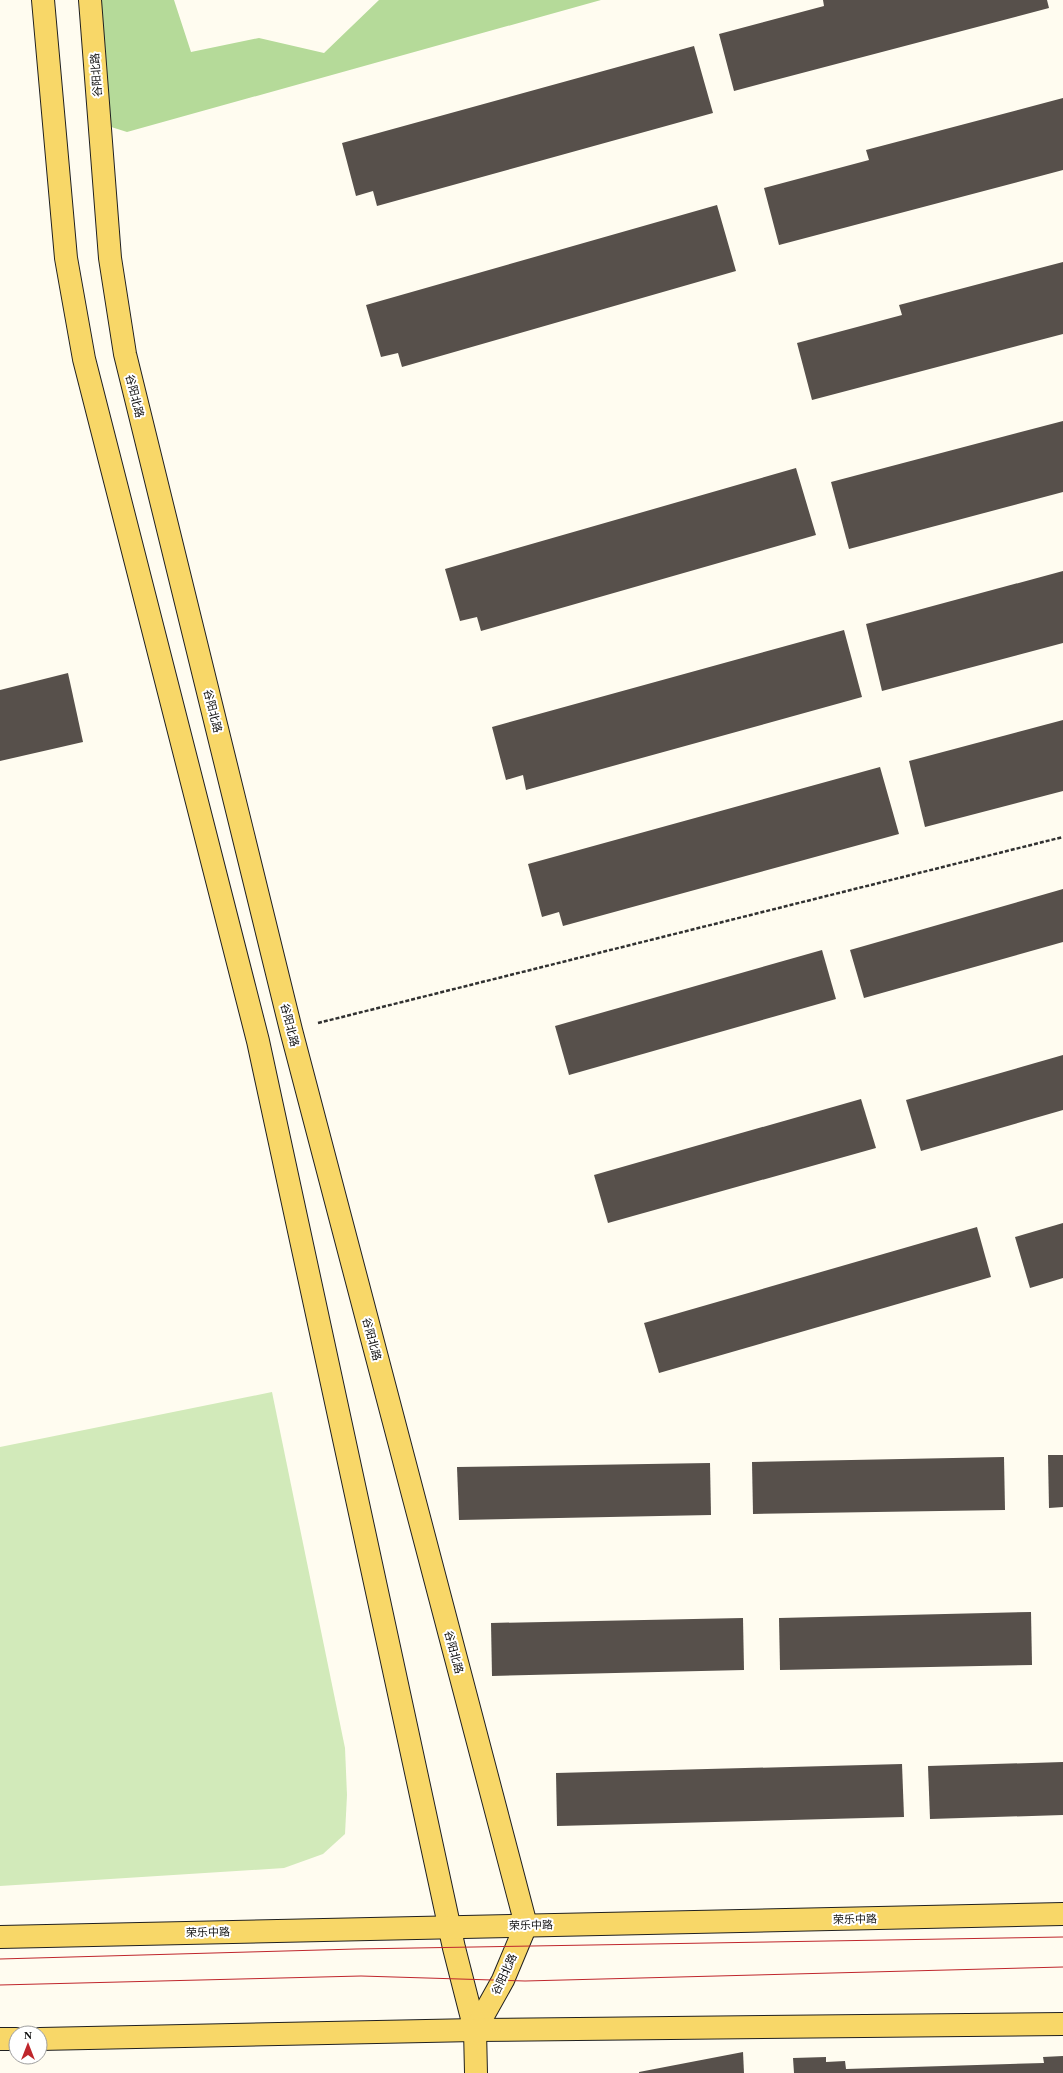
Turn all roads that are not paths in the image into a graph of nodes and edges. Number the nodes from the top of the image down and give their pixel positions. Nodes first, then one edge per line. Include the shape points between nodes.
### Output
1 (43, 0) edge
2 (90, 0) edge
3 (1063, 1914) edge
4 (526, 1925) junction
5 (450, 1927) junction
6 (0, 1937) edge
7 (1063, 2024) edge
8 (475, 2030) junction
9 (48, 2039) edge
10 (476, 2073) edge

1 - 5 main road via 66,258 84,360 258,1041
2 - 4 main road, 谷阳北路 via 110,258 125,354 291,1030
3 - 4 main road, 荣乐中路
4 - 5 main road, 荣乐中路
4 - 8 main road, 谷阳北路 via 503,1980
5 - 6 main road, 荣乐中路
5 - 8 main road
7 - 8 main road
8 - 9 main road
8 - 10 main road

